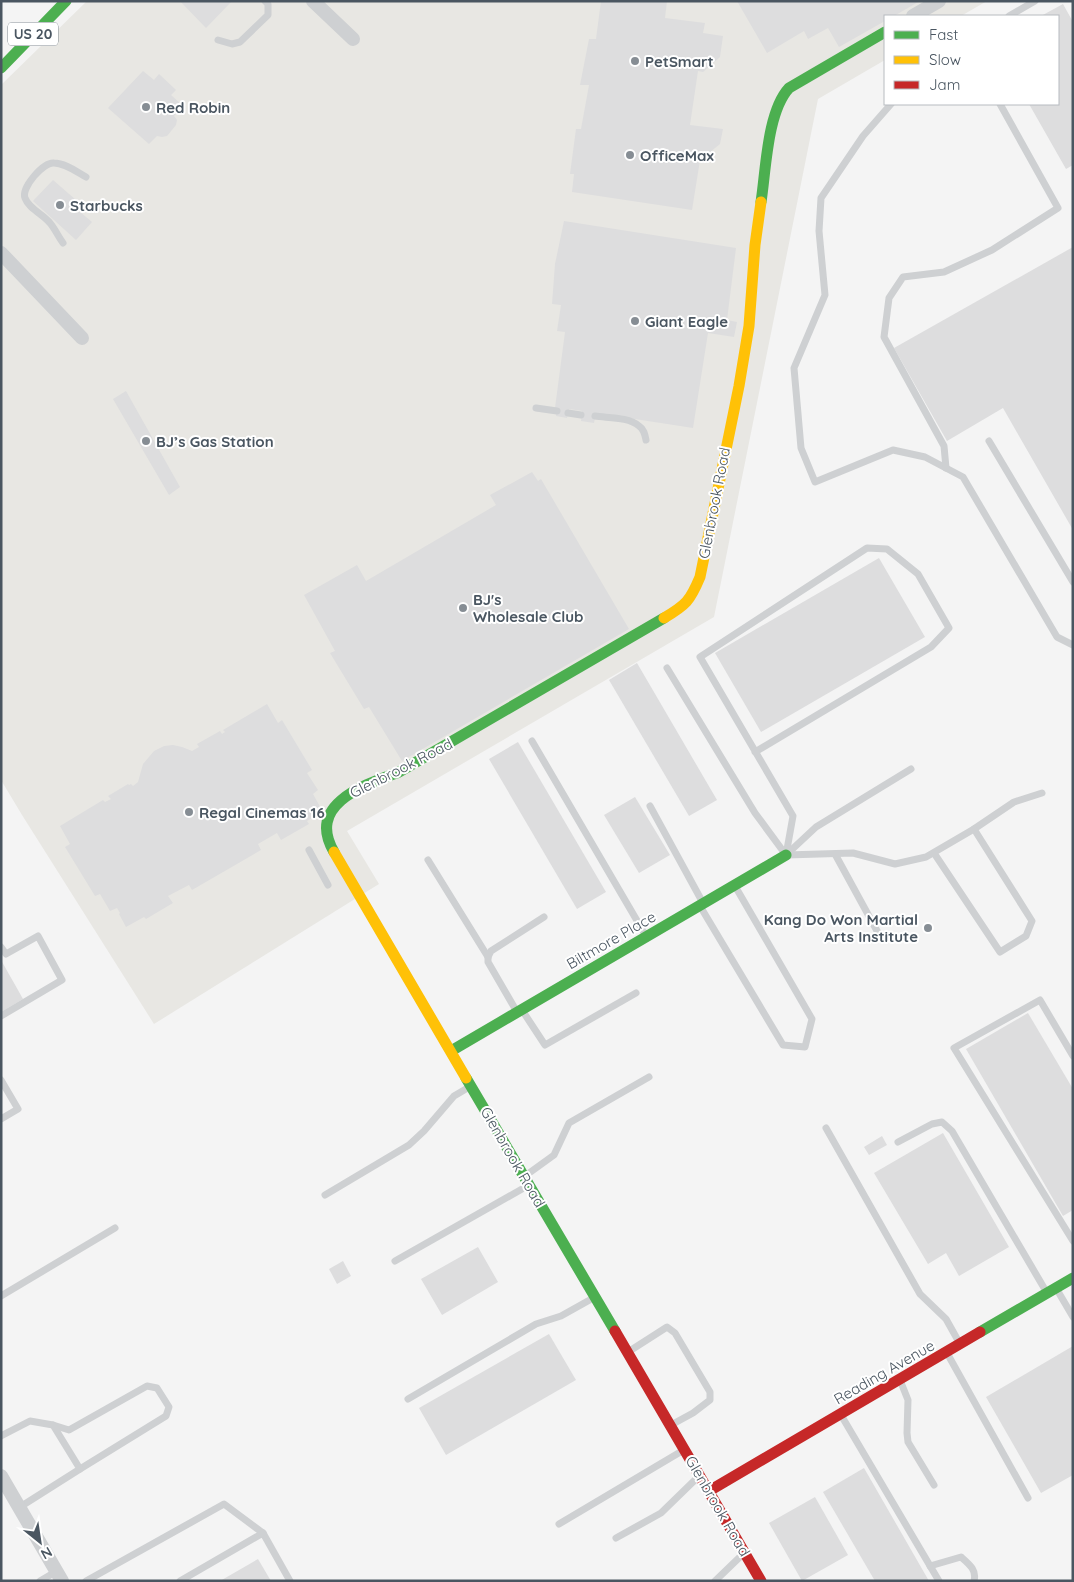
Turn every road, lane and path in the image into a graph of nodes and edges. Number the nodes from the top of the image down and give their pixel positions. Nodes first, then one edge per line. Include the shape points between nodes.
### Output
1 (66, 1) edge
2 (265, 1) edge
3 (313, 1) edge
4 (939, 1) edge
5 (1035, 1) edge
6 (915, 15) edge
7 (1011, 15) edge
8 (884, 33) edge
9 (353, 39) dead end
10 (218, 40) dead end
11 (1, 68) edge
12 (890, 105) edge
13 (1001, 105) edge
14 (86, 177) dead end
15 (62, 243) dead end
16 (1, 253) edge
17 (82, 338) dead end
18 (536, 408) dead end
19 (557, 411) dead end
20 (568, 412) dead end
21 (582, 415) dead end
22 (596, 416) dead end
23 (646, 440) dead end
24 (989, 442) dead end
25 (946, 468) junction
26 (1073, 582) edge
27 (1073, 645) edge
28 (667, 668) dead end
29 (532, 741) dead end
30 (755, 752) junction
31 (911, 769) dead end
32 (1042, 792) dead end
33 (650, 806) dead end
34 (974, 829) junction
35 (309, 850) dead end
36 (934, 853) junction
37 (835, 854) junction
38 (786, 855) junction
39 (428, 860) dead end
40 (328, 885) dead end
41 (734, 885) junction
42 (702, 904) junction
43 (544, 917) dead end
44 (646, 937) junction
45 (882, 940) dead end
46 (1, 947) edge
47 (488, 957) junction
48 (636, 993) dead end
49 (520, 1011) junction
50 (1, 1016) edge
51 (450, 1051) junction
52 (1073, 1056) edge
53 (649, 1077) dead end
54 (1, 1080) edge
55 (471, 1086) junction
56 (1, 1119) edge
57 (826, 1128) dead end
58 (898, 1142) dead end
59 (527, 1181) junction
60 (325, 1195) dead end
61 (115, 1228) dead end
62 (1073, 1241) edge
63 (395, 1261) dead end
64 (1073, 1278) edge
65 (1052, 1290) junction
66 (1, 1296) edge
67 (595, 1297) junction
68 (1073, 1317) edge
69 (960, 1344) junction
70 (946, 1352) junction
71 (628, 1353) junction
72 (900, 1380) junction
73 (408, 1399) dead end
74 (841, 1414) junction
75 (53, 1425) junction
76 (670, 1425) junction
77 (1, 1436) edge
78 (685, 1449) junction
79 (80, 1469) junction
80 (700, 1474) junction
81 (1, 1476) edge
82 (934, 1486) dead end
83 (709, 1491) junction
84 (1028, 1498) dead end
85 (20, 1507) junction
86 (559, 1524) dead end
87 (263, 1532) junction
88 (616, 1538) dead end
89 (745, 1552) junction
90 (930, 1566) junction
91 (59, 1576) edge
92 (40, 1581) edge
93 (86, 1581) edge
94 (180, 1581) edge
95 (290, 1581) edge
96 (715, 1581) edge
97 (761, 1581) edge
98 (939, 1581) edge
99 (974, 1581) edge

1 - 11 street, US 20
2 - 10 lane via 268,14 240,42 232,44
3 - 9 street
4 - 6 street
5 - 7 lane
8 - 51 street, Glenbrook Road via 789,88 776,106 755,245 749,326 739,386 700,577 693,594 683,607 399,772 361,786 340,800 328,816 330,845
12 - 25 lane via 863,136 821,198 819,231 825,295 794,368 801,448 815,482 893,450 925,458
13 - 25 lane via 1058,208 984,254 944,272 904,277 889,298 884,337 944,446
14 - 15 lane via 57,163 50,163 24,188 28,204 50,222
16 - 17 street
18 - 19 lane
20 - 21 lane
22 - 23 lane via 639,425
24 - 26 lane
25 - 27 lane via 963,477 1057,637
28 - 38 lane via 755,813
29 - 44 lane
30 - 30 lane via 700,657 867,548 887,549 918,574 949,628 931,648
30 - 38 lane via 793,816
31 - 38 lane via 816,827
32 - 34 lane via 1014,802
33 - 42 lane
34 - 36 lane
34 - 36 lane via 1032,921 1026,936 1000,952
35 - 40 lane
36 - 37 lane via 894,864 852,853
37 - 38 lane
37 - 45 lane
38 - 41 street, Biltmore Place
39 - 47 lane
41 - 42 street, Biltmore Place
41 - 42 lane via 812,1019 805,1047 783,1045
42 - 44 street, Biltmore Place
43 - 47 lane via 491,951
44 - 49 street, Biltmore Place
46 - 50 lane via 6,954 38,936 62,980
47 - 49 lane via 488,962
48 - 49 lane via 544,1045
49 - 51 street, Biltmore Place
51 - 55 street, Glenbrook Road
52 - 62 lane via 1040,1000 954,1048
53 - 59 lane via 569,1123 554,1155
54 - 56 lane via 18,1109
55 - 59 street, Glenbrook Road
55 - 60 lane via 454,1096 409,1145
57 - 69 lane via 920,1294 946,1319
58 - 65 lane via 932,1124 942,1122 952,1131
59 - 63 lane
59 - 67 street, Glenbrook Road
61 - 66 lane
64 - 65 street, Reading Avenue
65 - 68 lane
65 - 69 street, Reading Avenue
67 - 71 street, Glenbrook Road
67 - 73 lane via 561,1316 536,1324
69 - 70 street, Reading Avenue
70 - 72 street, Reading Avenue
70 - 84 lane
71 - 76 street, Glenbrook Road
71 - 76 lane via 668,1327 675,1333 710,1392 710,1400
72 - 74 street, Reading Avenue
72 - 82 lane via 908,1400 908,1442
74 - 83 street, Reading Avenue
74 - 90 lane
75 - 77 lane via 30,1422
75 - 79 lane
75 - 79 lane via 69,1430 147,1386 158,1388 169,1407 166,1416
76 - 78 street, Glenbrook Road
78 - 80 street, Glenbrook Road
78 - 86 lane
79 - 85 lane
80 - 83 street, Glenbrook Road
80 - 88 lane via 660,1513
81 - 85 street
83 - 89 street, Glenbrook Road
85 - 91 street
87 - 93 lane via 224,1504
87 - 94 lane
87 - 95 lane
89 - 96 lane
89 - 97 street, Glenbrook Road
90 - 98 lane
90 - 99 lane via 961,1557 973,1568
91 - 92 lane

